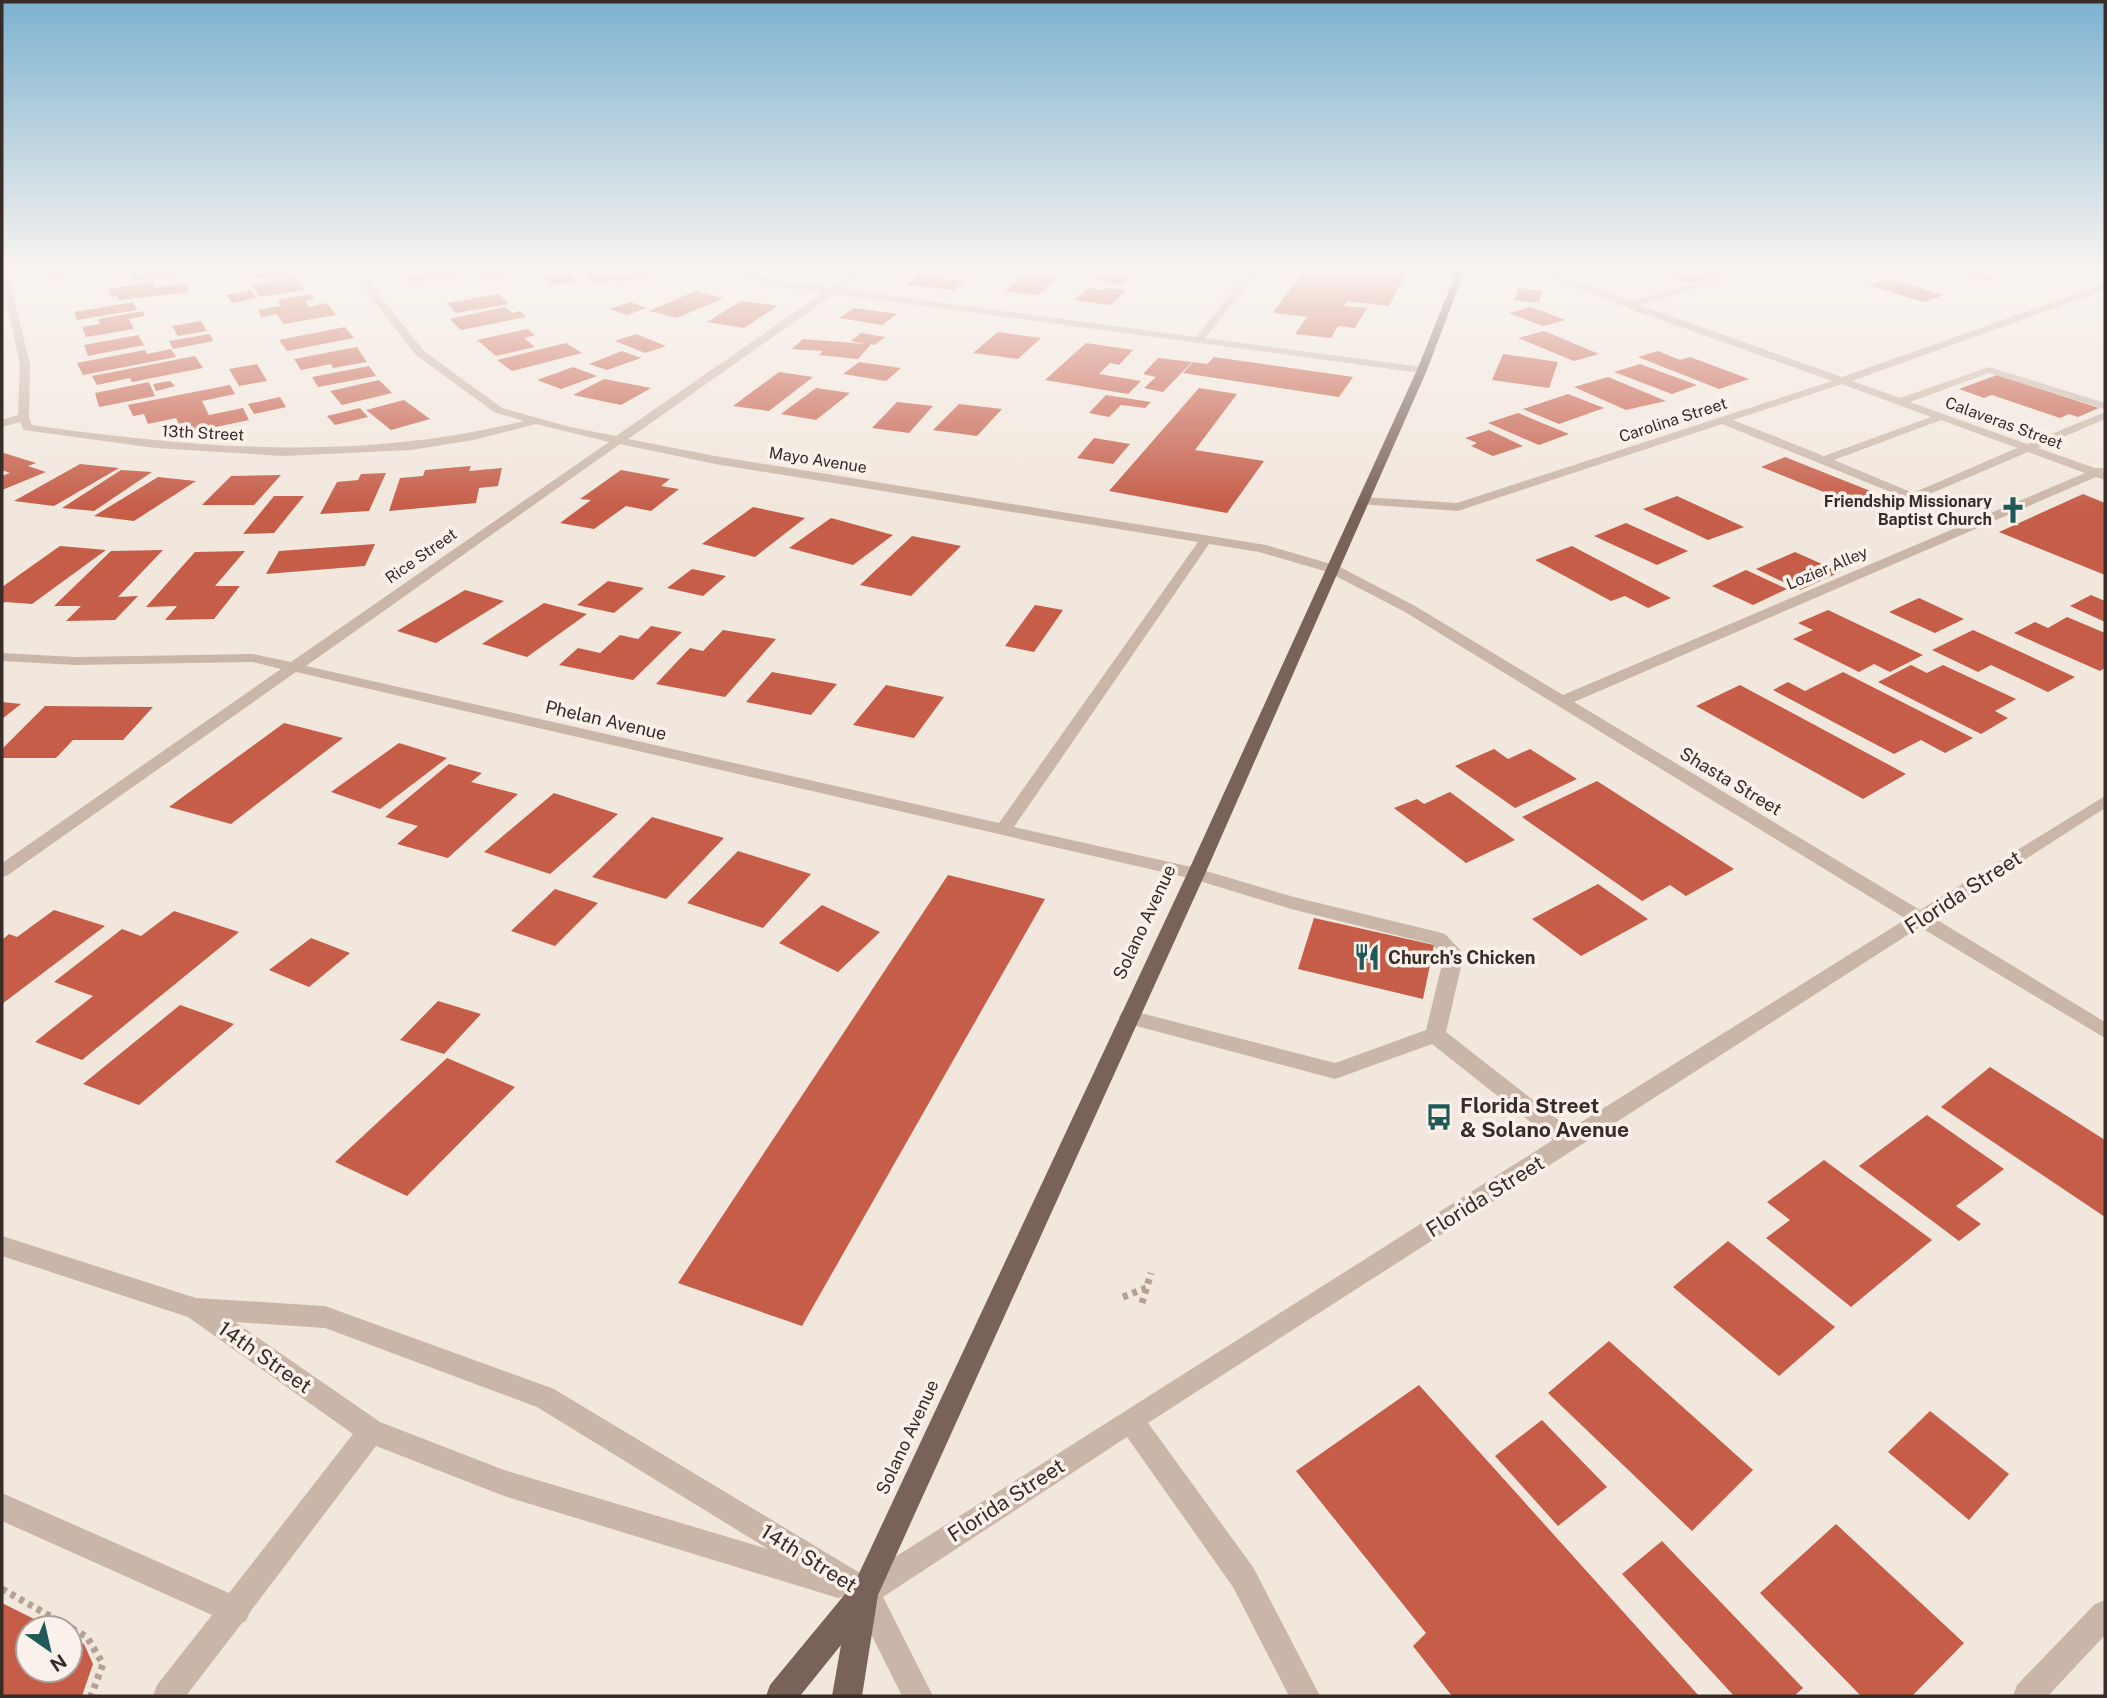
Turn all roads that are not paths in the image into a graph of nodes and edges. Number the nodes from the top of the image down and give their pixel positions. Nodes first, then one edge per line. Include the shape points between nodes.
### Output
1 (22, 349) edge
2 (418, 349) edge
3 (748, 349) edge
4 (1278, 349) edge
5 (1430, 349) edge
6 (1752, 349) edge
7 (1930, 349) edge
8 (1422, 370) junction
9 (1841, 381) junction
10 (1899, 402) junction
11 (2105, 405) edge
12 (2105, 415) edge
13 (23, 417) junction
14 (1940, 417) junction
15 (1723, 420) junction
16 (537, 421) junction
17 (2, 424) edge
18 (618, 440) junction
19 (2029, 448) junction
20 (1824, 460) junction
21 (2102, 472) edge
22 (1364, 501) junction
23 (1206, 539) junction
24 (1333, 569) junction
25 (2, 657) edge
26 (291, 668) junction
27 (1562, 701) junction
28 (2105, 801) edge
29 (1003, 830) junction
30 (2, 871) edge
31 (1196, 874) junction
32 (1921, 918) junction
33 (1129, 1017) junction
34 (2105, 1031) edge
35 (1435, 1035) junction
36 (1571, 1142) junction
37 (2, 1245) edge
38 (195, 1309) junction
39 (1131, 1421) junction
40 (371, 1431) junction
41 (2, 1507) edge
42 (865, 1592) junction
43 (236, 1611) junction
44 (2105, 1614) edge
45 (168, 1696) edge
46 (781, 1696) edge
47 (847, 1696) edge
48 (918, 1696) edge
49 (1305, 1696) edge
50 (2028, 1696) edge

1 - 13 street
2 - 16 street, Mayo Avenue via 498,410
3 - 18 street, Rice Street
4 - 8 street
5 - 8 main road, Solano Avenue
6 - 9 street, Calaveras Street
7 - 9 street, Carolina Street
8 - 22 main road, Solano Avenue
9 - 10 street, Calaveras Street
9 - 15 street, Carolina Street
10 - 11 street via 1989,370
10 - 14 street, Calaveras Street
12 - 19 street
13 - 16 street, 13th Street via 27,428 132,444 206,451 336,453 442,444
13 - 17 street
14 - 19 street, Calaveras Street
14 - 20 street
15 - 20 street
15 - 22 street, Carolina Street via 1458,507
16 - 18 street, Mayo Avenue
18 - 23 street, Mayo Avenue via 715,460
18 - 26 street, Rice Street
19 - 20 street via 1913,497
19 - 21 street, Calaveras Street
21 - 27 street, Lozier Alley
22 - 24 main road, Solano Avenue
23 - 24 street, Mayo Avenue via 1261,548
23 - 29 street
24 - 27 street, Shasta Street via 1410,609
24 - 31 main road, Solano Avenue
25 - 26 street, Phelan Avenue via 253,658
26 - 29 street, Phelan Avenue
26 - 30 street, Rice Street
27 - 32 street, Shasta Street
28 - 32 street, Florida Street
29 - 31 street, Phelan Avenue
31 - 33 main road, Solano Avenue
31 - 35 street, Phelan Avenue via 1438,939 1454,954
32 - 34 street, Shasta Street
32 - 36 street, Florida Street
33 - 35 street via 1335,1071
33 - 42 main road, Solano Avenue
35 - 36 street
36 - 39 street, Florida Street
37 - 38 street, 14th Street
38 - 40 street, 14th Street
38 - 42 street, 14th Street via 325,1317 545,1398
39 - 42 street, Florida Street
39 - 49 street via 1243,1577
40 - 42 street, 14th Street via 503,1483
40 - 43 street
41 - 43 street
42 - 46 main road, Solano Avenue
42 - 47 main road, Solano Avenue
42 - 48 street
43 - 45 street
44 - 50 street

